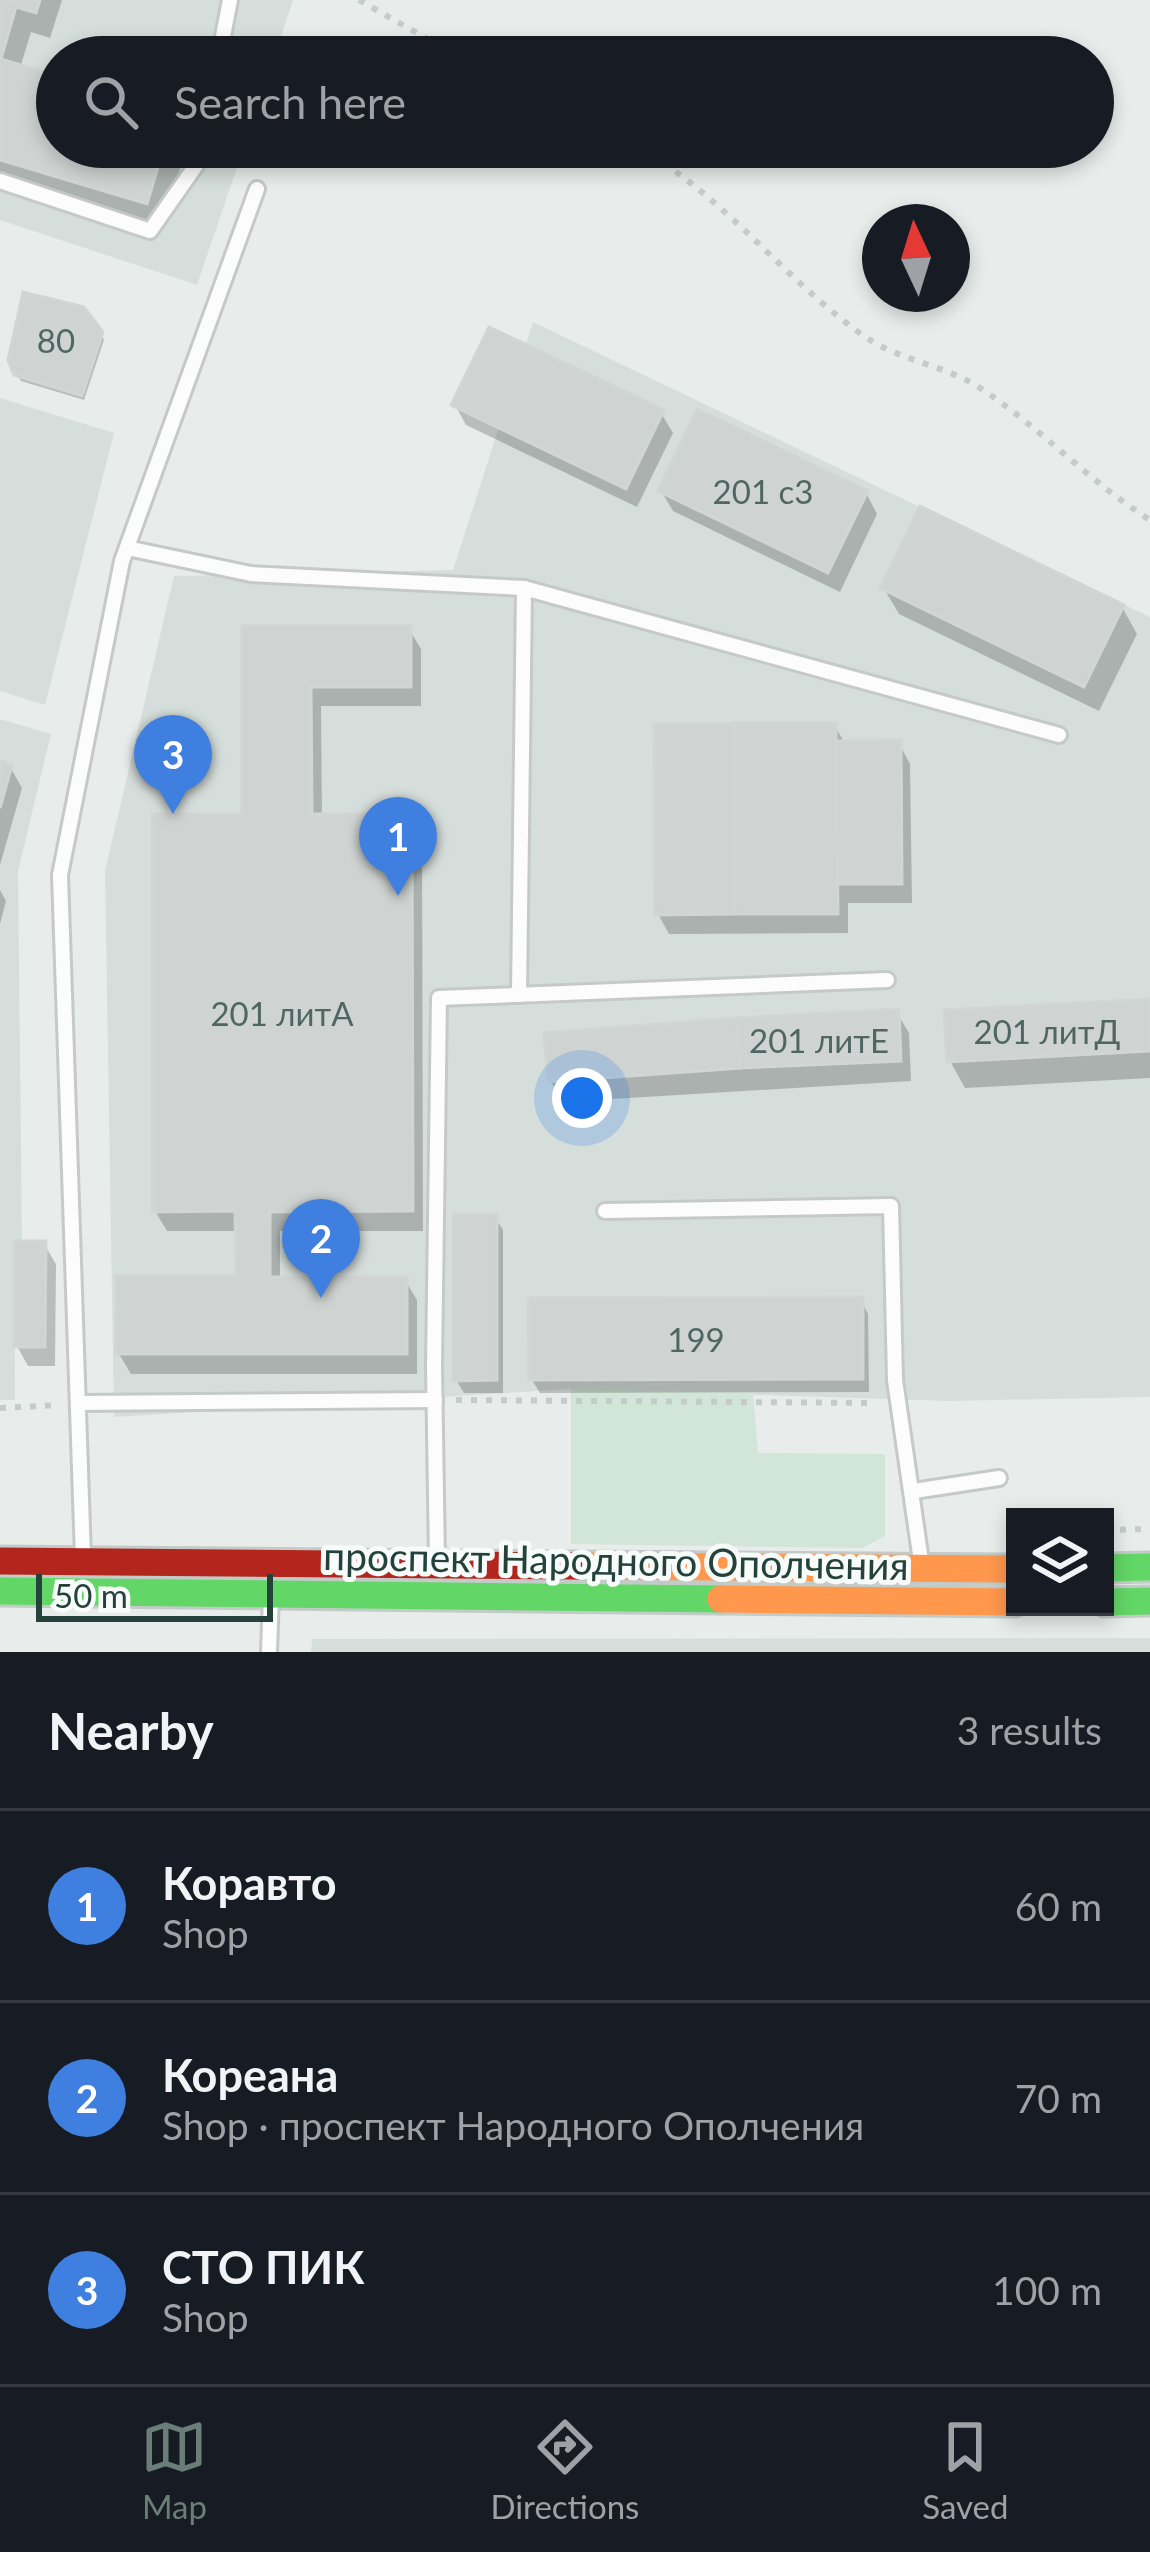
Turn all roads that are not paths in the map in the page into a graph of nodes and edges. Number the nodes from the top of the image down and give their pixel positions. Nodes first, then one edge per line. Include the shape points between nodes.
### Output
1 (230, 0) edge
2 (223, 36) edge
3 (194, 168) edge
4 (0, 181) edge
5 (257, 189) dead end
6 (127, 548) junction
7 (524, 588) junction
8 (1059, 735) dead end
9 (887, 980) dead end
10 (519, 994) junction
11 (605, 1211) dead end
12 (435, 1400) junction
13 (80, 1402) junction
14 (999, 1478) dead end
15 (914, 1491) junction
16 (0, 1561) edge
17 (84, 1563) junction
18 (437, 1567) junction
19 (1114, 1568) edge
20 (1150, 1568) edge
21 (1006, 1569) edge
22 (922, 1570) junction
23 (0, 1591) edge
24 (271, 1595) junction
25 (1150, 1601) edge
26 (1006, 1602) edge
27 (1114, 1602) edge
28 (923, 1603) junction
29 (269, 1652) edge

1 - 2 lane
3 - 4 lane via 150,231
5 - 6 lane
6 - 7 lane via 250,574
6 - 13 lane via 61,875
7 - 8 lane
7 - 10 lane
9 - 10 lane
10 - 12 lane via 439,998
11 - 15 lane via 891,1207 899,1403
12 - 13 lane
12 - 18 lane
13 - 17 lane
14 - 15 lane
15 - 22 lane
16 - 17 main road, проспект Народного Ополчения
17 - 18 main road, проспект Народного Ополчения
18 - 22 main road, проспект Народного Ополчения
19 - 20 main road
21 - 22 main road, проспект Народного Ополчения
22 - 28 lane
23 - 24 main road, проспект Народного Ополчения
24 - 28 main road, проспект Народного Ополчения
24 - 29 lane
25 - 27 main road
26 - 28 main road, проспект Народного Ополчения

